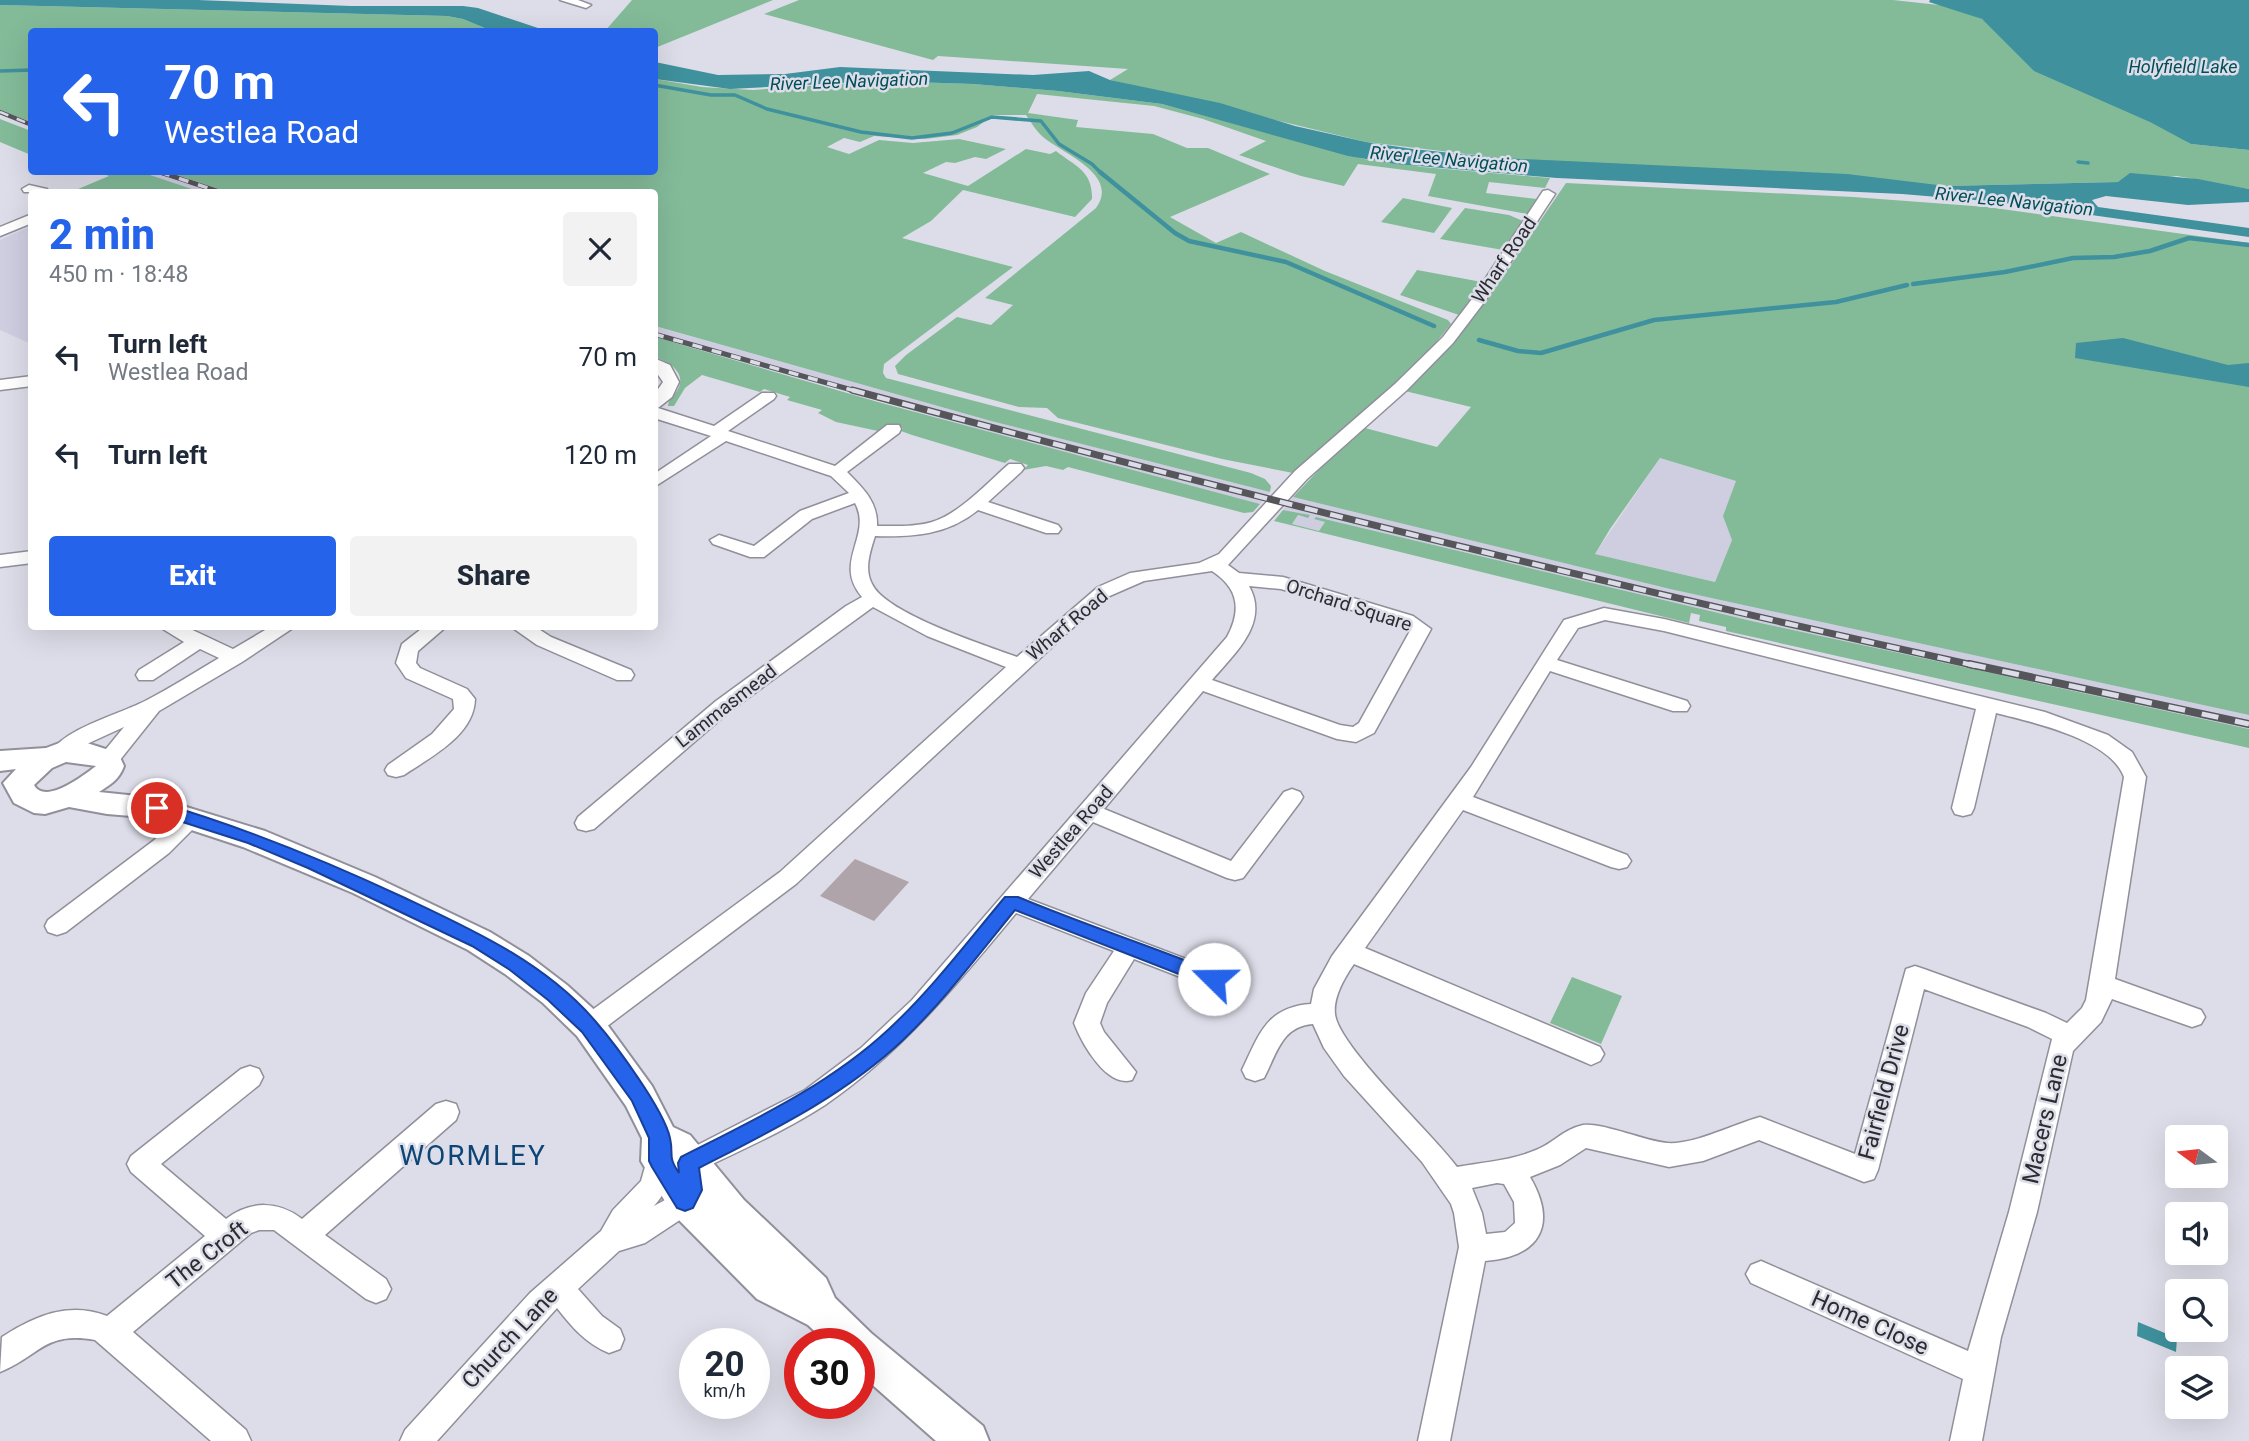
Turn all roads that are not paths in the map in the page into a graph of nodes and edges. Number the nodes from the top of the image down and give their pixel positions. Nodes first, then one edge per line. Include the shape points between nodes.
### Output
1 (565, 0) edge
2 (586, 5) dead end
3 (1548, 194) dead end
4 (28, 220) edge
5 (1, 231) edge
6 (658, 365) edge
7 (28, 381) edge
8 (0, 384) edge
9 (768, 396) dead end
10 (658, 401) edge
11 (658, 413) edge
12 (893, 429) dead end
13 (720, 433) junction
14 (1015, 468) dead end
15 (837, 472) junction
16 (658, 479) edge
17 (860, 495) junction
18 (973, 503) junction
19 (1052, 529) dead end
20 (870, 531) junction
21 (719, 540) dead end
22 (28, 558) edge
23 (0, 561) edge
24 (1216, 565) junction
25 (1238, 579) junction
26 (873, 599) junction
27 (179, 630) edge
28 (280, 630) edge
29 (433, 630) edge
30 (526, 630) edge
31 (199, 640) junction
32 (235, 658) junction
33 (1545, 663) junction
34 (1020, 665) junction
35 (146, 675) dead end
36 (624, 675) dead end
37 (1199, 683) junction
38 (1988, 703) junction
39 (154, 705) junction
40 (1680, 706) dead end
41 (52, 756) junction
42 (108, 766) junction
43 (396, 770) dead end
44 (6, 775) edge
45 (69, 797) junction
46 (1292, 797) dead end
47 (1458, 800) junction
48 (157, 808) junction
49 (1963, 808) dead end
50 (1089, 813) junction
51 (193, 818) junction
52 (586, 823) dead end
53 (1619, 861) dead end
54 (1012, 902) junction
55 (57, 926) dead end
56 (1129, 947) junction
57 (1349, 951) junction
58 (1214, 979) dead end
59 (2102, 985) junction
60 (1322, 1014) junction
61 (2192, 1017) dead end
62 (589, 1026) junction
63 (2071, 1037) junction
64 (1591, 1054) dead end
65 (1255, 1070) dead end
66 (1123, 1072) dead end
67 (250, 1077) dead end
68 (446, 1112) dead end
69 (669, 1154) junction
70 (1512, 1172) junction
71 (1452, 1180) junction
72 (685, 1201) junction
73 (304, 1235) junction
74 (226, 1237) junction
75 (611, 1240) junction
76 (1473, 1247) junction
77 (1760, 1274) dead end
78 (557, 1287) junction
79 (376, 1289) dead end
80 (822, 1312) junction
81 (839, 1328) edge
82 (111, 1332) junction
83 (609, 1339) dead end
84 (0, 1357) edge
85 (875, 1360) edge
86 (1980, 1371) junction
87 (235, 1441) edge
88 (416, 1441) edge
89 (968, 1441) edge
90 (1434, 1441) edge
91 (1966, 1441) edge

1 - 2 street
3 - 24 street, Wharf Road via 1448,340 1301,475 1236,549
4 - 5 street
6 - 10 street via 671,382
7 - 8 street
9 - 13 street
11 - 13 street
12 - 15 street
13 - 15 street
13 - 16 street
14 - 18 street
15 - 17 street
17 - 20 street via 869,512
17 - 21 street via 806,515 757,552
18 - 19 street
18 - 20 street via 955,519 936,527
20 - 26 street via 859,578
22 - 23 street
24 - 25 street
24 - 34 street, Wharf Road via 1138,576 1111,587 1088,602
25 - 37 street, Westlea Road via 1248,607 1247,619
25 - 37 street, Orchard Square via 1283,583 1406,620 1421,629 1367,728 1356,735
26 - 34 street via 905,618
26 - 52 street, Lammasmead via 723,706
27 - 31 street
28 - 32 street
29 - 43 street via 409,648 406,663 413,673 460,694 465,712 454,727
30 - 36 street
31 - 32 street
31 - 35 street
32 - 39 street
33 - 38 street via 1571,624 1604,614
33 - 40 street
33 - 47 street via 1498,744
34 - 62 street, Wharf Road via 788,878
37 - 50 street, Westlea Road
38 - 49 street
38 - 59 street, Macers Lane via 2092,736 2130,764 2135,777
39 - 41 street
39 - 42 street
41 - 42 main road via 87,753
41 - 44 main road
42 - 45 main road
42 - 48 main road
44 - 45 main road via 30,801 51,803
45 - 48 main road
46 - 50 street via 1235,872
47 - 53 street
47 - 57 street
48 - 51 main road
50 - 54 street, Westlea Road
51 - 55 street
51 - 62 main road via 314,863 479,941 555,995
54 - 56 street
54 - 69 street, Westlea Road via 897,1034 870,1057 795,1109
56 - 58 street
56 - 66 street via 1095,1000 1087,1023 1093,1038
57 - 60 street via 1327,989
57 - 64 street
59 - 61 street
59 - 63 street, Macers Lane via 2092,1015
60 - 65 street via 1297,1014 1282,1021
60 - 71 street via 1333,1041 1353,1068
62 - 69 main road via 639,1096
63 - 70 street, Fairfield Drive via 1915,976 1864,1170 1760,1128 1703,1149 1669,1154 1585,1136
63 - 86 street, Macers Lane via 2061,1046 2024,1212
67 - 74 street via 141,1164
68 - 73 street
69 - 72 main road via 691,1190
69 - 75 street, Church Lane via 651,1190 623,1219
69 - 80 main road via 812,1291
70 - 71 street, Fairfield Drive
70 - 76 street via 1528,1202 1530,1222 1524,1234 1506,1247
71 - 76 street via 1464,1199
72 - 75 street, Church Lane via 635,1234
72 - 80 main road via 771,1286
73 - 74 street, The Croft via 279,1218 258,1217
73 - 79 street, The Croft
74 - 82 street, The Croft
75 - 78 street, Church Lane
76 - 90 street
77 - 86 street, Home Close
78 - 83 street
78 - 88 street, Church Lane
80 - 81 main road
82 - 84 street via 88,1323 49,1326
82 - 87 street
85 - 89 main road
86 - 91 street, Macers Lane

